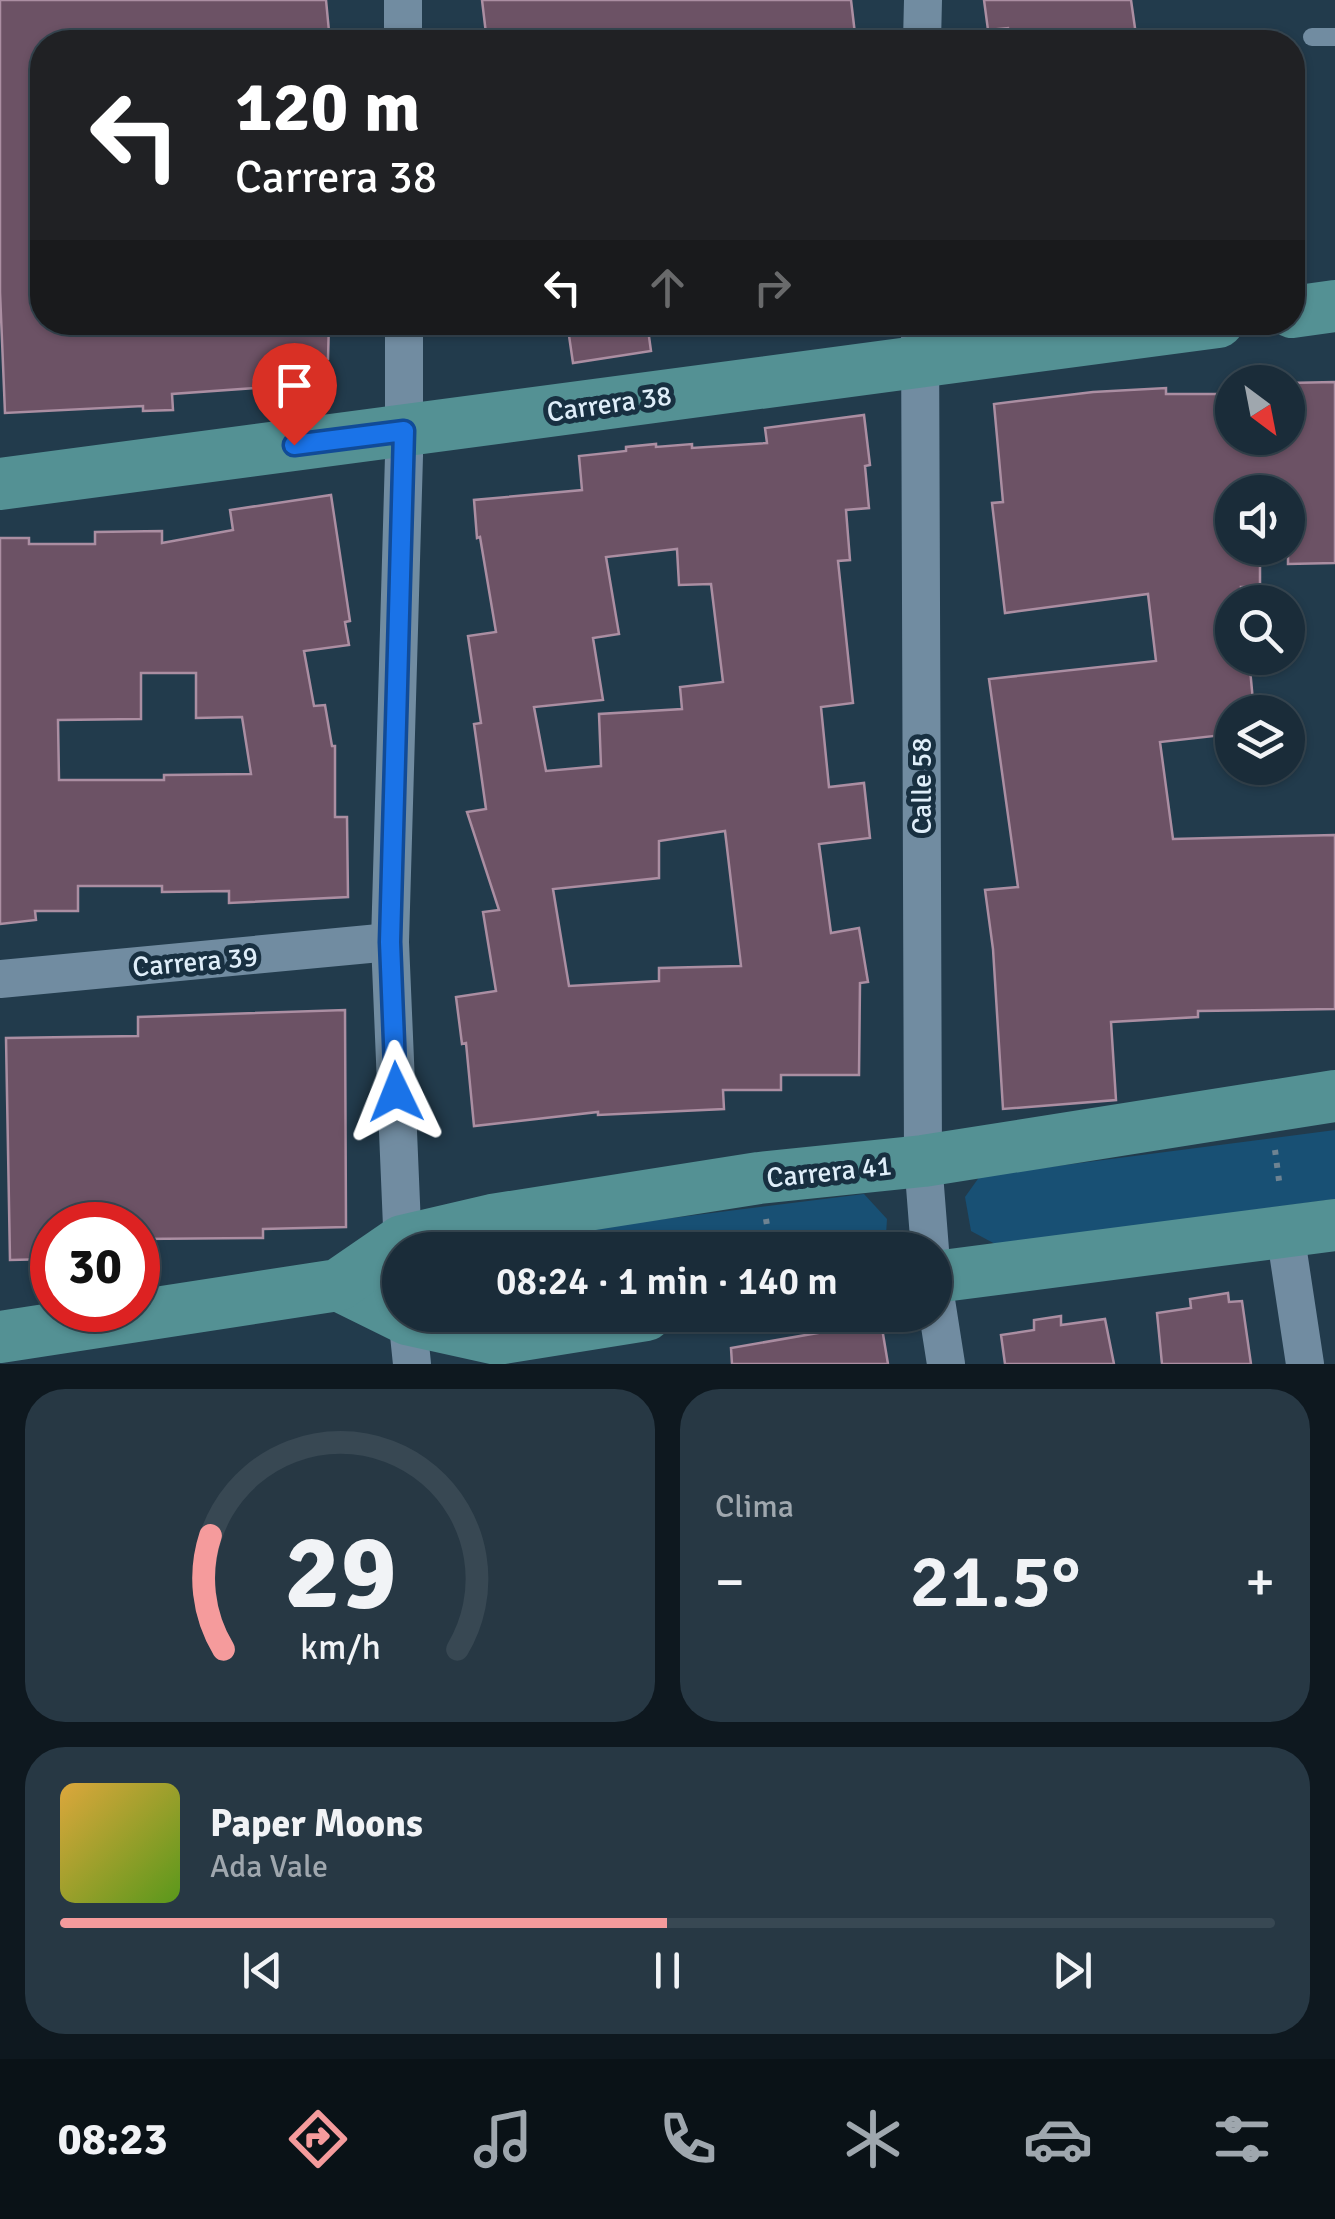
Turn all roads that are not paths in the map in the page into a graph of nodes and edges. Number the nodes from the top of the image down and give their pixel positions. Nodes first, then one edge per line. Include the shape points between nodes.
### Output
1 (402, 0) edge
2 (923, 0) edge
3 (403, 30) edge
4 (922, 30) edge
5 (1312, 37) dead end
6 (1335, 37) edge
7 (1335, 306) edge
8 (1305, 310) edge
9 (404, 335) edge
10 (1028, 335) edge
11 (920, 342) edge
12 (404, 431) junction
13 (0, 484) edge
14 (390, 942) junction
15 (0, 979) edge
16 (1335, 1096) edge
17 (923, 1161) junction
18 (1310, 1228) edge
19 (401, 1232) edge
20 (450, 1232) edge
21 (929, 1232) edge
22 (382, 1258) edge
23 (952, 1275) edge
24 (338, 1286) junction
25 (382, 1315) edge
26 (409, 1332) edge
27 (536, 1332) edge
28 (941, 1332) edge
29 (0, 1337) edge
30 (946, 1364) edge
31 (1306, 1364) edge

1 - 3 street
2 - 4 street
5 - 6 lane
7 - 8 street
9 - 12 street
10 - 11 street, Carrera 38
11 - 12 street, Carrera 38
11 - 17 street, Calle 58
12 - 13 street, Carrera 38
12 - 14 street
14 - 15 street, Carrera 39
14 - 19 street
16 - 17 street, Carrera 41
17 - 20 street, Carrera 41 via 741,1181
17 - 21 street, Calle 58
18 - 23 street
18 - 31 street
22 - 24 street, Carrera 41
24 - 25 street
24 - 29 street, Carrera 41
26 - 27 street via 497,1338
28 - 30 street

